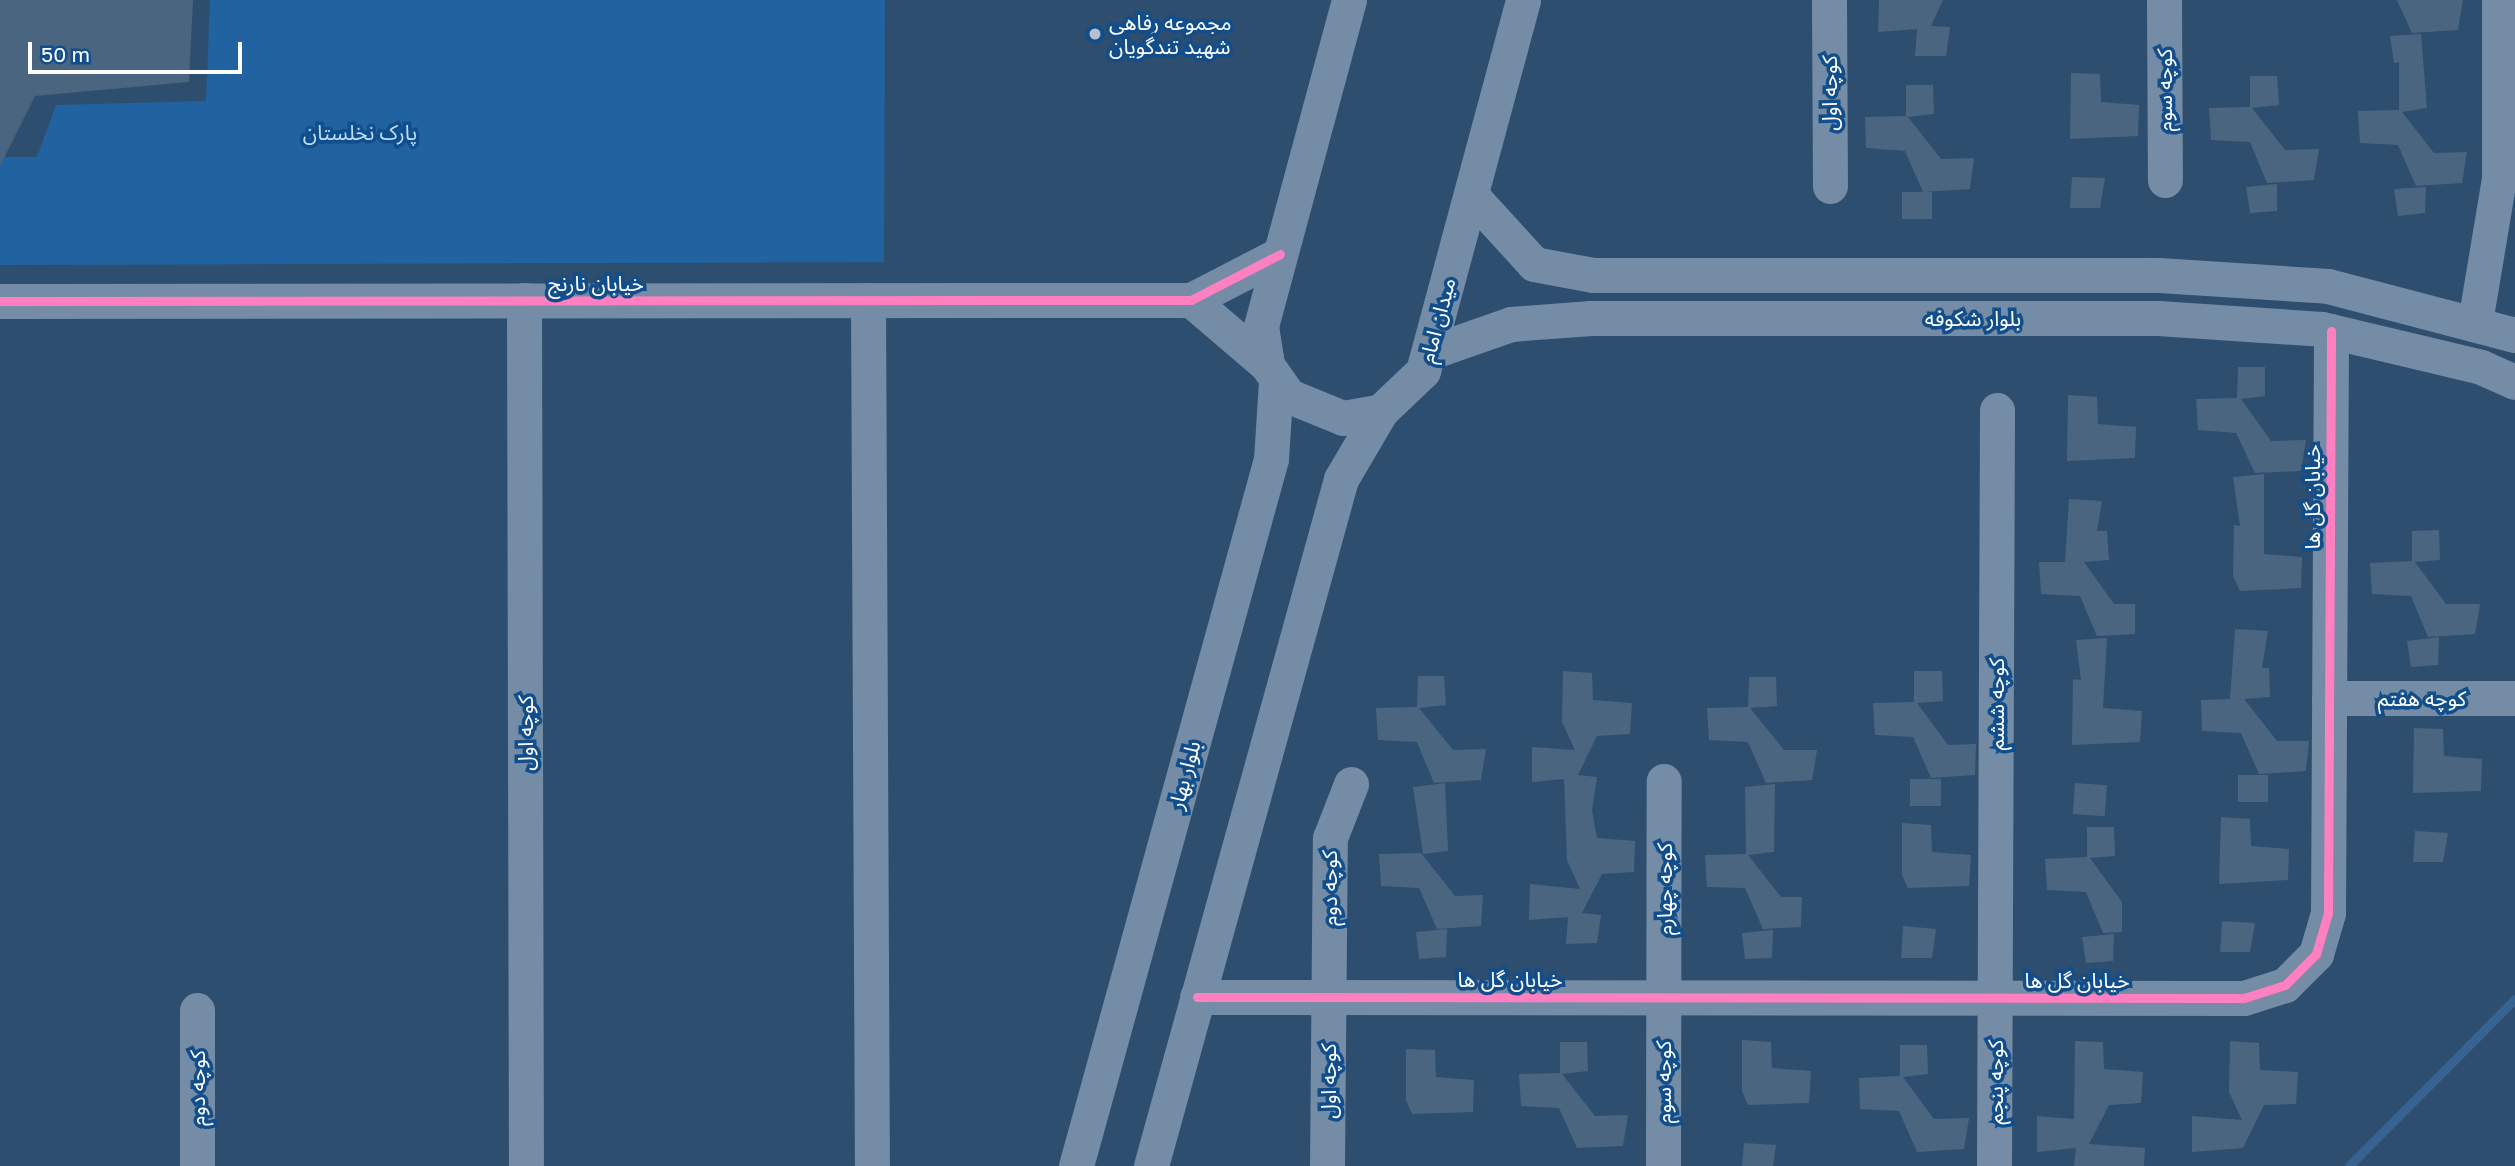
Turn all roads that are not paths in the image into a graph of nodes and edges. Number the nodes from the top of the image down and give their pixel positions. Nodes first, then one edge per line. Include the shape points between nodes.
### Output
1 (1349, 0) edge
2 (1524, 0) edge
3 (1829, 0) edge
4 (2164, 0) edge
5 (2499, 0) edge
6 (2165, 180) dead end
7 (1830, 186) dead end
8 (1471, 195) junction
9 (1280, 254) junction
10 (524, 300) junction
11 (868, 300) junction
12 (1191, 300) junction
13 (0, 301) edge
14 (2476, 322) junction
15 (2331, 331) junction
16 (2515, 335) edge
17 (1428, 353) junction
18 (1272, 373) junction
19 (2515, 382) edge
20 (1997, 410) dead end
21 (1381, 411) junction
22 (2329, 698) junction
23 (2515, 698) edge
24 (1664, 781) dead end
25 (1351, 784) dead end
26 (1198, 997) junction
27 (1329, 997) junction
28 (1663, 997) junction
29 (1995, 997) junction
30 (197, 1010) dead end
31 (197, 1166) edge
32 (526, 1166) edge
33 (872, 1166) edge
34 (1076, 1166) edge
35 (1151, 1166) edge
36 (1327, 1166) edge
37 (1663, 1166) edge
38 (1994, 1166) edge

1 - 9 street
2 - 8 street, میدان امام
3 - 7 street, کوچه اول
4 - 6 street, کوچه سوم
5 - 14 street via 2499,178
8 - 14 street, بلوار شکوفه via 1534,264 1593,275 2159,275 2328,286
8 - 17 street, میدان امام
9 - 12 street
9 - 18 street via 1261,326
10 - 11 street, خیابان نارنج
10 - 13 street, خیابان نارنج
10 - 32 street, کوچه اول
11 - 12 street, خیابان نارنج
11 - 33 street
12 - 18 street
14 - 16 street, بلوار شکوفه
15 - 17 street, بلوار شکوفه via 2158,318 1591,318 1511,324
15 - 19 street, بلوار شکوفه via 2481,368
15 - 22 street, خیابان گل ها
17 - 21 street, میدان امام via 1412,387
18 - 21 street via 1324,415
18 - 34 street, بلوار بهار via 1271,459
20 - 29 street, کوچه ششم
21 - 26 street via 1341,479
22 - 23 street, کوچه هفتم
22 - 29 street, خیابان گل ها via 2328,914 2316,954 2302,972 2275,989 2244,998
24 - 28 street, کوچه چهارم
25 - 27 street, کوچه دوم via 1330,838
26 - 27 street, خیابان گل ها
26 - 35 street
27 - 28 street, خیابان گل ها
27 - 36 street, کوچه اول
28 - 29 street, خیابان گل ها
28 - 37 street, کوچه سوم
29 - 38 street, کوچه پنجم
30 - 31 street, کوچه دوم

